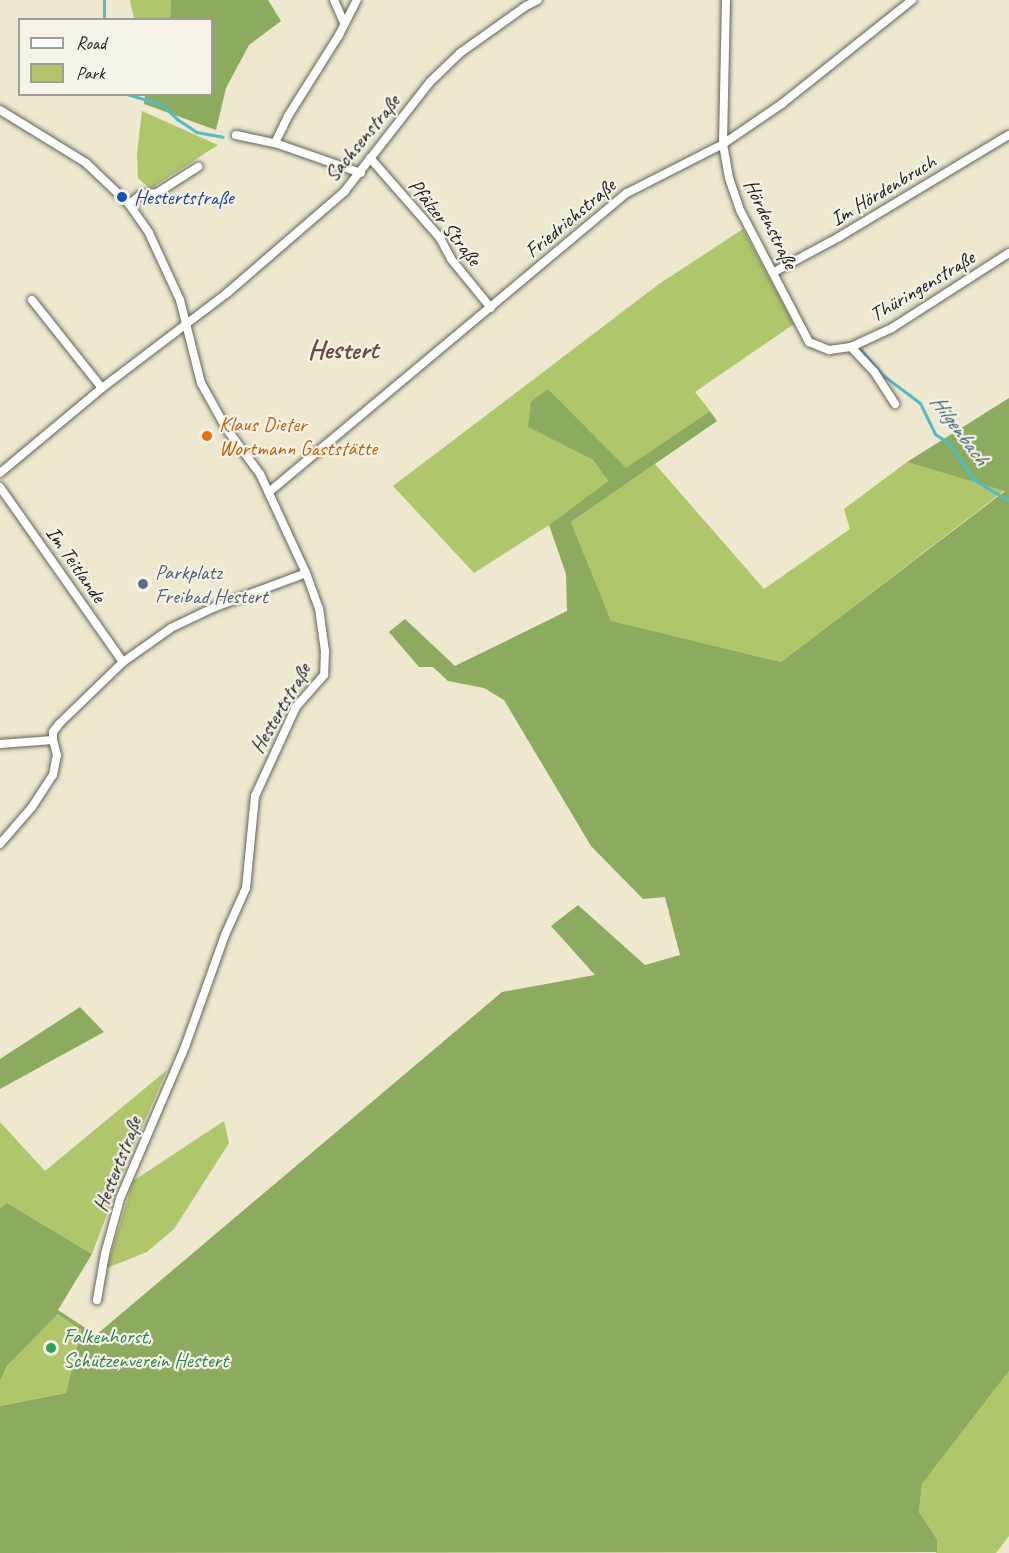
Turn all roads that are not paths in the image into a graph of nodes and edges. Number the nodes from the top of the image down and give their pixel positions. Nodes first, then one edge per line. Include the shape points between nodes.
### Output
1 (334, 0) edge
2 (357, 0) edge
3 (538, 0) edge
4 (726, 0) edge
5 (912, 0) edge
6 (344, 22) junction
7 (0, 110) edge
8 (236, 135) dead end
9 (1009, 135) edge
10 (275, 143) junction
11 (723, 144) junction
12 (370, 158) junction
13 (198, 167) dead end
14 (361, 173) junction
15 (129, 204) junction
16 (1009, 253) edge
17 (774, 273) junction
18 (32, 300) dead end
19 (491, 308) junction
20 (186, 324) junction
21 (851, 347) junction
22 (102, 388) junction
23 (895, 404) dead end
24 (0, 473) edge
25 (0, 487) edge
26 (269, 492) junction
27 (306, 573) junction
28 (123, 662) junction
29 (53, 740) junction
30 (0, 744) edge
31 (0, 844) edge
32 (97, 1300) dead end

1 - 6 street
2 - 6 street
3 - 12 street, Sachsenstraße via 460,53 430,82
4 - 11 street, Hördenstraße
5 - 11 street, Friedrichstraße via 783,103
6 - 10 street
7 - 15 street, Hestertstraße via 86,163
8 - 10 street
9 - 17 street, Im Hördenbruch
10 - 14 street
11 - 17 street, Hördenstraße via 741,212
11 - 19 street, Friedrichstraße via 627,193
12 - 14 street, Sachsenstraße
12 - 19 street, Pfälzer Straße via 440,238 451,259
13 - 15 street via 157,193 141,195
14 - 20 street, Sachsenstraße via 227,293
15 - 20 street, Hestertstraße via 158,250
16 - 21 street, Thüringenstraße via 892,328
17 - 21 street, Hördenstraße via 809,342 829,350
18 - 22 street
19 - 26 street, Friedrichstraße
20 - 22 street, Sachsenstraße
20 - 26 street, Hestertstraße via 201,383
21 - 23 street via 875,372
22 - 24 street, Sachsenstraße
25 - 28 street, Im Teitlande
26 - 27 street, Hestertstraße
27 - 28 street via 214,607 171,628
27 - 32 street, Hestertstraße via 323,628 324,675 296,707 255,796 246,888 225,934 185,1047 120,1199
28 - 29 street via 58,724
29 - 30 street
29 - 31 street via 57,755 53,775

